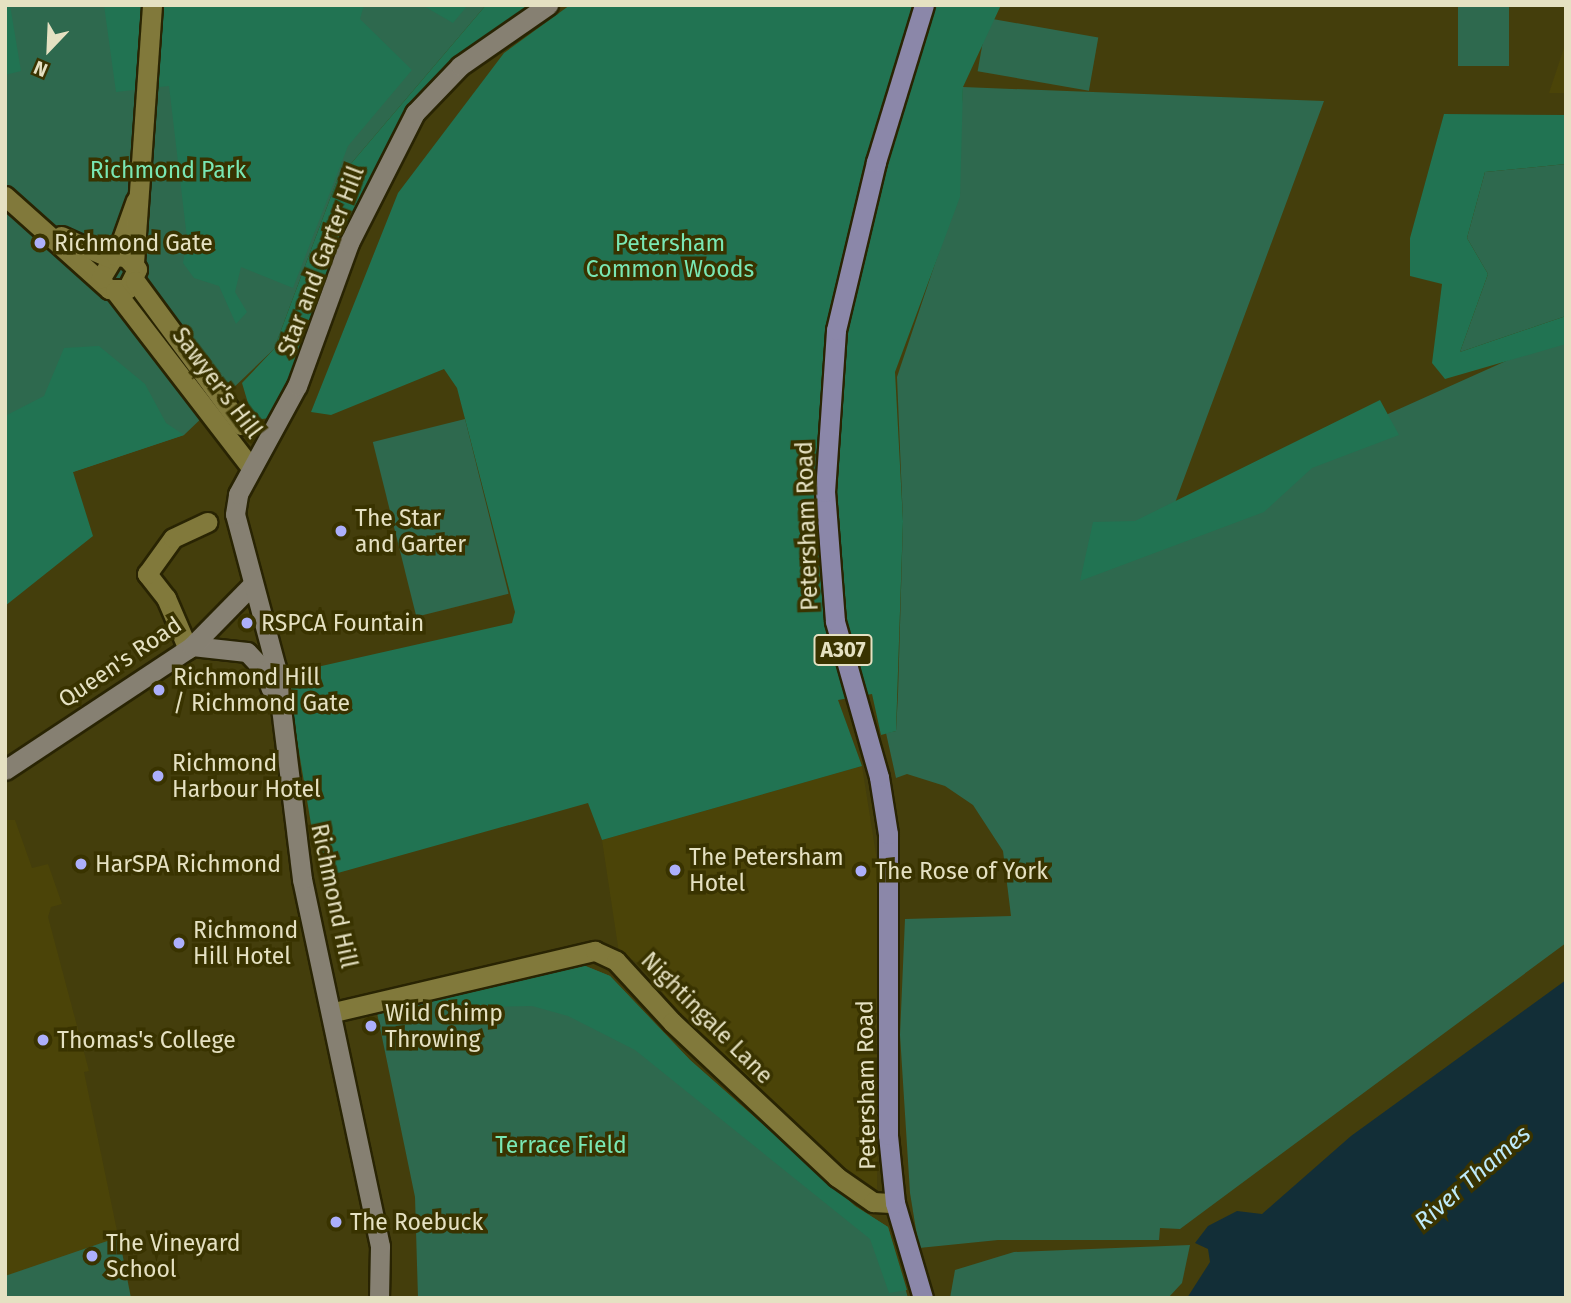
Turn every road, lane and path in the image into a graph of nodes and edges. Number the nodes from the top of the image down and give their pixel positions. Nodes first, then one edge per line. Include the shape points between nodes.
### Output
1 (152, 5) edge
2 (548, 5) edge
3 (924, 5) edge
4 (140, 189) junction
5 (5, 196) edge
6 (38, 225) junction
7 (113, 257) junction
8 (135, 272) junction
9 (108, 284) junction
10 (248, 464) junction
11 (208, 522) dead end
12 (252, 585) junction
13 (190, 647) junction
14 (277, 707) junction
15 (5, 770) edge
16 (334, 1012) junction
17 (895, 1203) junction
18 (379, 1298) edge
19 (923, 1298) edge

1 - 4 street
2 - 10 main road, Star and Garter Hill via 460,66 415,113 349,243 297,386 267,447
3 - 17 main road, Petersham Road / A307 via 845,282 836,330 825,492 835,621 879,776 888,834 887,1099
4 - 7 street
4 - 8 street
5 - 6 street, Sawyer's Hill
6 - 7 street, Sawyer's Hill
6 - 9 street, Sawyer's Hill
7 - 8 street, Sawyer's Hill
7 - 9 street
8 - 9 street
8 - 10 street, Sawyer's Hill via 191,360 233,393
9 - 10 street, Sawyer's Hill
10 - 12 main road, Richmond Hill via 235,514
11 - 13 street via 173,538 147,574 166,598
12 - 13 main road, Queen's Road
12 - 14 main road, Richmond Hill via 276,668
13 - 14 main road via 247,652 264,670
13 - 15 main road, Queen's Road
14 - 16 main road, Richmond Hill via 302,879
16 - 17 street, Nightingale Lane via 595,951 616,961 672,1022 837,1177 873,1202
16 - 18 main road, Richmond Hill via 380,1246
17 - 19 main road, Petersham Road / A307

